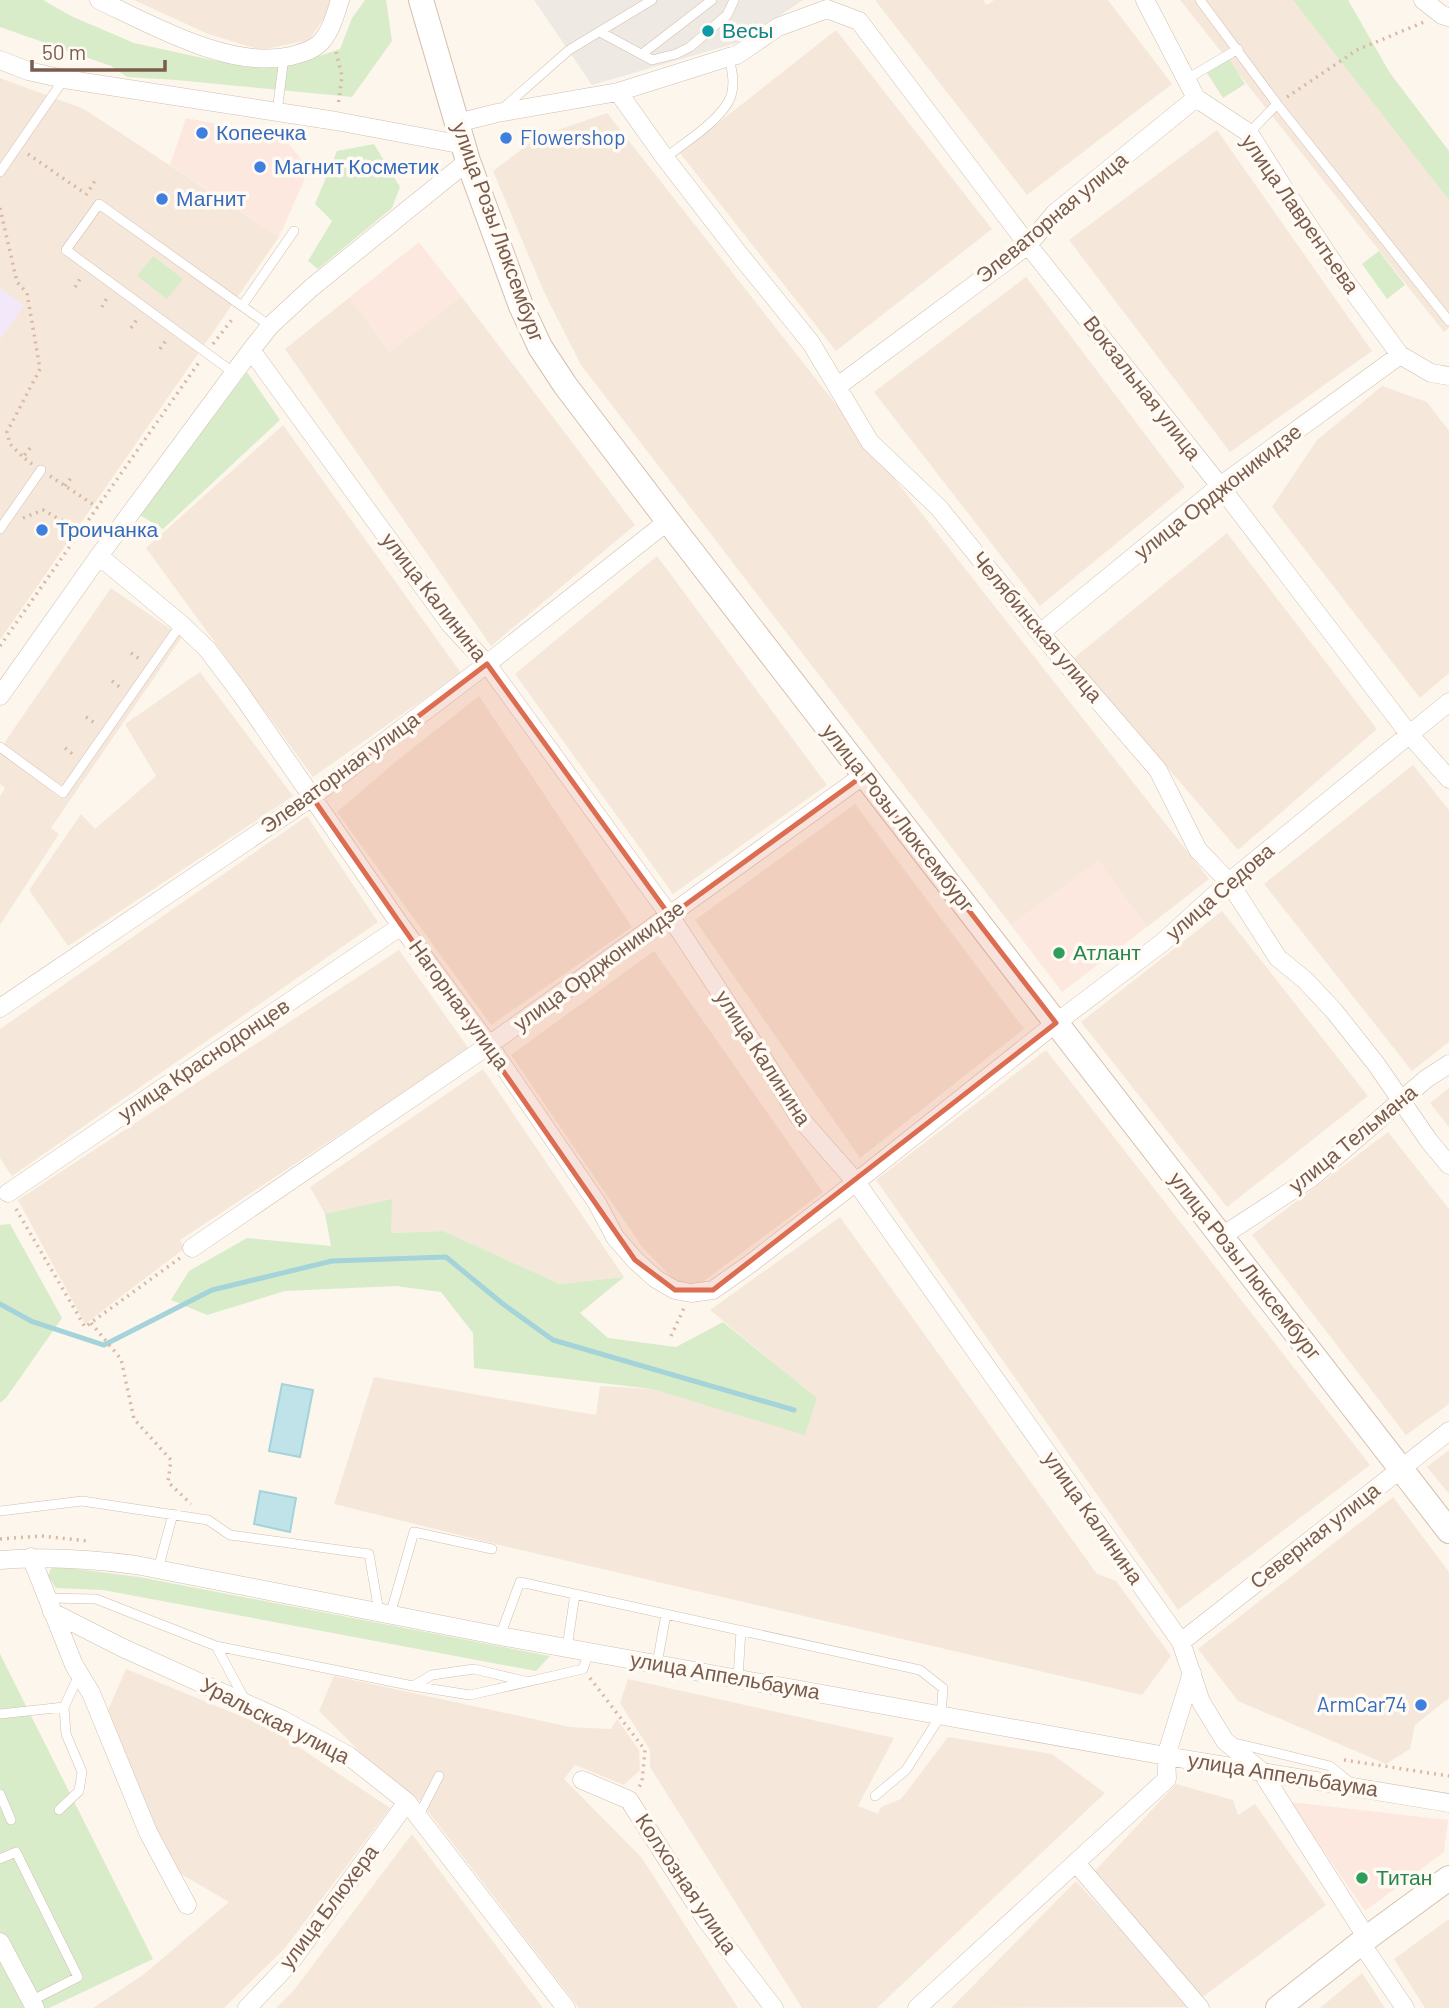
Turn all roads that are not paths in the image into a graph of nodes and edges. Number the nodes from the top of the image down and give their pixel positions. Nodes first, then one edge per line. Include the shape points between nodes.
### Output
1 (99, 0) edge
2 (340, 0) edge
3 (421, 0) edge
4 (652, 0) edge
5 (712, 0) edge
6 (734, 0) edge
7 (1145, 0) edge
8 (1200, 0) edge
9 (1423, 0) edge
10 (1446, 16) edge
11 (600, 32) junction
12 (1238, 49) junction
13 (642, 54) junction
14 (284, 57) junction
15 (729, 57) junction
16 (0, 60) edge
17 (64, 79) junction
18 (1187, 79) junction
19 (618, 92) junction
20 (1196, 98) junction
21 (1278, 104) junction
22 (277, 112) junction
23 (497, 113) junction
24 (1250, 133) junction
25 (463, 143) junction
26 (665, 158) junction
27 (0, 172) edge
28 (295, 231) dead end
29 (1028, 245) junction
30 (242, 306) junction
31 (1449, 321) edge
32 (270, 326) junction
33 (251, 350) junction
34 (1400, 355) junction
35 (234, 373) junction
36 (1449, 376) edge
37 (838, 386) junction
38 (41, 470) road end
39 (1220, 486) junction
40 (668, 521) junction
41 (1, 528) edge
42 (99, 556) junction
43 (181, 624) junction
44 (1040, 633) junction
45 (487, 664) junction
46 (0, 696) edge
47 (1449, 702) edge
48 (1409, 734) junction
49 (0, 747) edge
50 (864, 775) junction
51 (1449, 779) edge
52 (312, 797) junction
53 (1228, 882) junction
54 (670, 916) junction
55 (401, 926) junction
56 (0, 1008) edge
57 (1056, 1023) junction
58 (489, 1045) junction
59 (1449, 1064) edge
60 (1400, 1101) junction
61 (1449, 1165) edge
62 (856, 1182) junction
63 (4, 1188) edge
64 (1222, 1236) junction
65 (192, 1248) road end
66 (1449, 1431) edge
67 (1402, 1468) junction
68 (0, 1511) edge
69 (173, 1514) junction
70 (1449, 1531) edge
71 (492, 1549) dead end
72 (31, 1557) junction
73 (0, 1560) edge
74 (158, 1569) junction
75 (575, 1594) junction
76 (49, 1605) junction
77 (384, 1613) junction
78 (666, 1614) junction
79 (741, 1630) junction
80 (500, 1636) junction
81 (1181, 1642) junction
82 (216, 1646) junction
83 (567, 1648) junction
84 (589, 1652) junction
85 (657, 1664) junction
86 (1192, 1673) junction
87 (79, 1675) junction
88 (738, 1678) junction
89 (529, 1682) junction
90 (413, 1686) junction
91 (248, 1704) junction
92 (64, 1707) junction
93 (0, 1714) edge
94 (941, 1715) junction
95 (1225, 1741) junction
96 (1167, 1756) junction
97 (1261, 1771) junction
98 (439, 1776) dead end
99 (582, 1780) dead end
100 (1356, 1787) junction
101 (0, 1794) edge
102 (876, 1796) dead end
103 (1448, 1799) edge
104 (407, 1802) junction
105 (59, 1810) dead end
106 (418, 1817) junction
107 (11, 1820) dead end
108 (0, 1859) edge
109 (1076, 1863) junction
110 (1449, 1878) edge
111 (187, 1905) dead end
112 (1364, 1941) junction
113 (0, 1942) edge
114 (33, 2004) edge
115 (247, 2008) edge
116 (566, 2008) edge
117 (774, 2008) edge
118 (917, 2008) edge
119 (1200, 2008) edge
120 (1278, 2008) edge
121 (1405, 2008) edge

1 - 14 street via 208,48 261,58
2 - 14 street via 320,43
3 - 25 street, улица Розы Люксембург
4 - 11 lane
5 - 13 lane
6 - 13 lane via 727,15 690,47 652,60
7 - 18 street
8 - 12 lane
9 - 10 street
11 - 13 lane
11 - 23 lane via 569,50
12 - 18 lane
12 - 21 lane
14 - 22 lane
15 - 19 street
15 - 26 lane via 734,78 730,98 717,117
15 - 29 street, Вокзальная улица via 778,27 827,9 859,20
16 - 17 street
17 - 22 street
17 - 27 lane
18 - 20 street
19 - 23 street
19 - 26 street, Челябинская улица
20 - 24 street, улица Лаврентьева
20 - 29 street, Элеваторная улица via 1055,214
21 - 24 lane
21 - 31 lane
22 - 25 street
23 - 25 street
24 - 34 street, улица Лаврентьева via 1342,276
25 - 32 street
25 - 40 street, улица Розы Люксембург via 521,306 540,346
26 - 37 street, Челябинская улица via 811,343
28 - 30 lane
29 - 37 street, Элеваторная улица
29 - 39 street, Вокзальная улица
30 - 32 lane
30 - 35 lane via 99,204 66,250
32 - 33 street
33 - 35 street
33 - 45 street, улица Калинина via 450,624
34 - 36 street, улица Лаврентьева via 1431,373
34 - 39 street, улица Орджоникидзе
35 - 42 street
37 - 44 street, Челябинская улица via 870,442 939,509
38 - 41 lane
39 - 44 street, улица Орджоникидзе
39 - 48 street, Вокзальная улица
40 - 45 street, Элеваторная улица
40 - 50 street, улица Розы Люксембург
42 - 43 street, Нагорная улица
42 - 46 street
43 - 49 lane via 63,793
43 - 52 street, Нагорная улица via 208,650
44 - 53 street, Челябинская улица via 1158,770 1198,850
45 - 52 street, Элеваторная улица
45 - 54 street, улица Калинина
47 - 48 street, улица Седова
48 - 51 street, Вокзальная улица
48 - 53 street, улица Седова
50 - 54 street, улица Орджоникидзе
50 - 57 street, улица Розы Люксембург
52 - 55 street, Нагорная улица
52 - 56 street, Элеваторная улица
53 - 57 street, улица Седова via 1163,942
53 - 60 street, Челябинская улица via 1278,958 1334,1011
54 - 58 street, улица Орджоникидзе
54 - 62 street, улица Калинина via 799,1118
55 - 58 street, Нагорная улица
55 - 63 street, улица Краснодонцев
57 - 62 street, улица Седова
57 - 64 street, улица Розы Люксембург
58 - 62 street, Нагорная улица via 597,1203 615,1237 656,1279 675,1290 713,1290
58 - 65 street, улица Орджоникидзе
59 - 60 street, улица Тельмана
60 - 61 street, Челябинская улица
60 - 64 street, улица Тельмана via 1311,1178
62 - 81 street, улица Калинина
64 - 67 street, улица Розы Люксембург
66 - 67 street, Северная улица
67 - 70 street, улица Розы Люксембург
67 - 81 street, Северная улица
68 - 69 lane via 82,1501
69 - 74 lane
69 - 77 lane via 208,1520 230,1535 369,1554
71 - 77 lane via 414,1532
72 - 73 street, улица Аппельбаума
72 - 74 street, улица Аппельбаума via 84,1558
72 - 76 street
74 - 77 street, улица Аппельбаума
75 - 78 lane
75 - 80 lane via 520,1582
75 - 83 lane
76 - 82 lane via 96,1599
76 - 87 street
76 - 91 street, Уральская улица via 123,1648
77 - 80 street, улица Аппельбаума
78 - 79 lane
78 - 85 lane
79 - 88 lane
79 - 94 lane via 920,1670 943,1688
80 - 83 street, улица Аппельбаума
81 - 86 street, улица Калинина
82 - 90 lane
82 - 91 lane
83 - 84 street, улица Аппельбаума
84 - 85 street, улица Аппельбаума
84 - 89 lane via 583,1669
85 - 88 street, улица Аппельбаума
86 - 95 street, улица Калинина via 1201,1702
86 - 96 street
87 - 92 lane
87 - 111 street via 91,1693 148,1832
88 - 94 street, улица Аппельбаума
89 - 90 lane via 470,1695
89 - 90 lane via 474,1669 432,1675
91 - 104 street, Уральская улица via 349,1756
92 - 93 lane
92 - 105 lane via 66,1734 82,1772 79,1791
94 - 96 street, улица Аппельбаума
94 - 102 lane via 906,1770
95 - 97 street, улица Калинина
95 - 100 lane via 1330,1766
96 - 97 street, улица Аппельбаума
96 - 109 street via 1167,1779
97 - 100 street, улица Аппельбаума
97 - 112 street
98 - 106 lane
99 - 117 street, Колхозная улица via 629,1800 706,1920
100 - 103 street, улица Аппельбаума
101 - 107 lane
104 - 106 street, Уральская улица
104 - 115 street, улица Блюхера via 290,1963
106 - 116 street, Уральская улица
108 - 114 lane via 16,1852 78,1978
109 - 118 street
109 - 119 street
110 - 112 street
112 - 120 street
112 - 121 street
113 - 114 street

